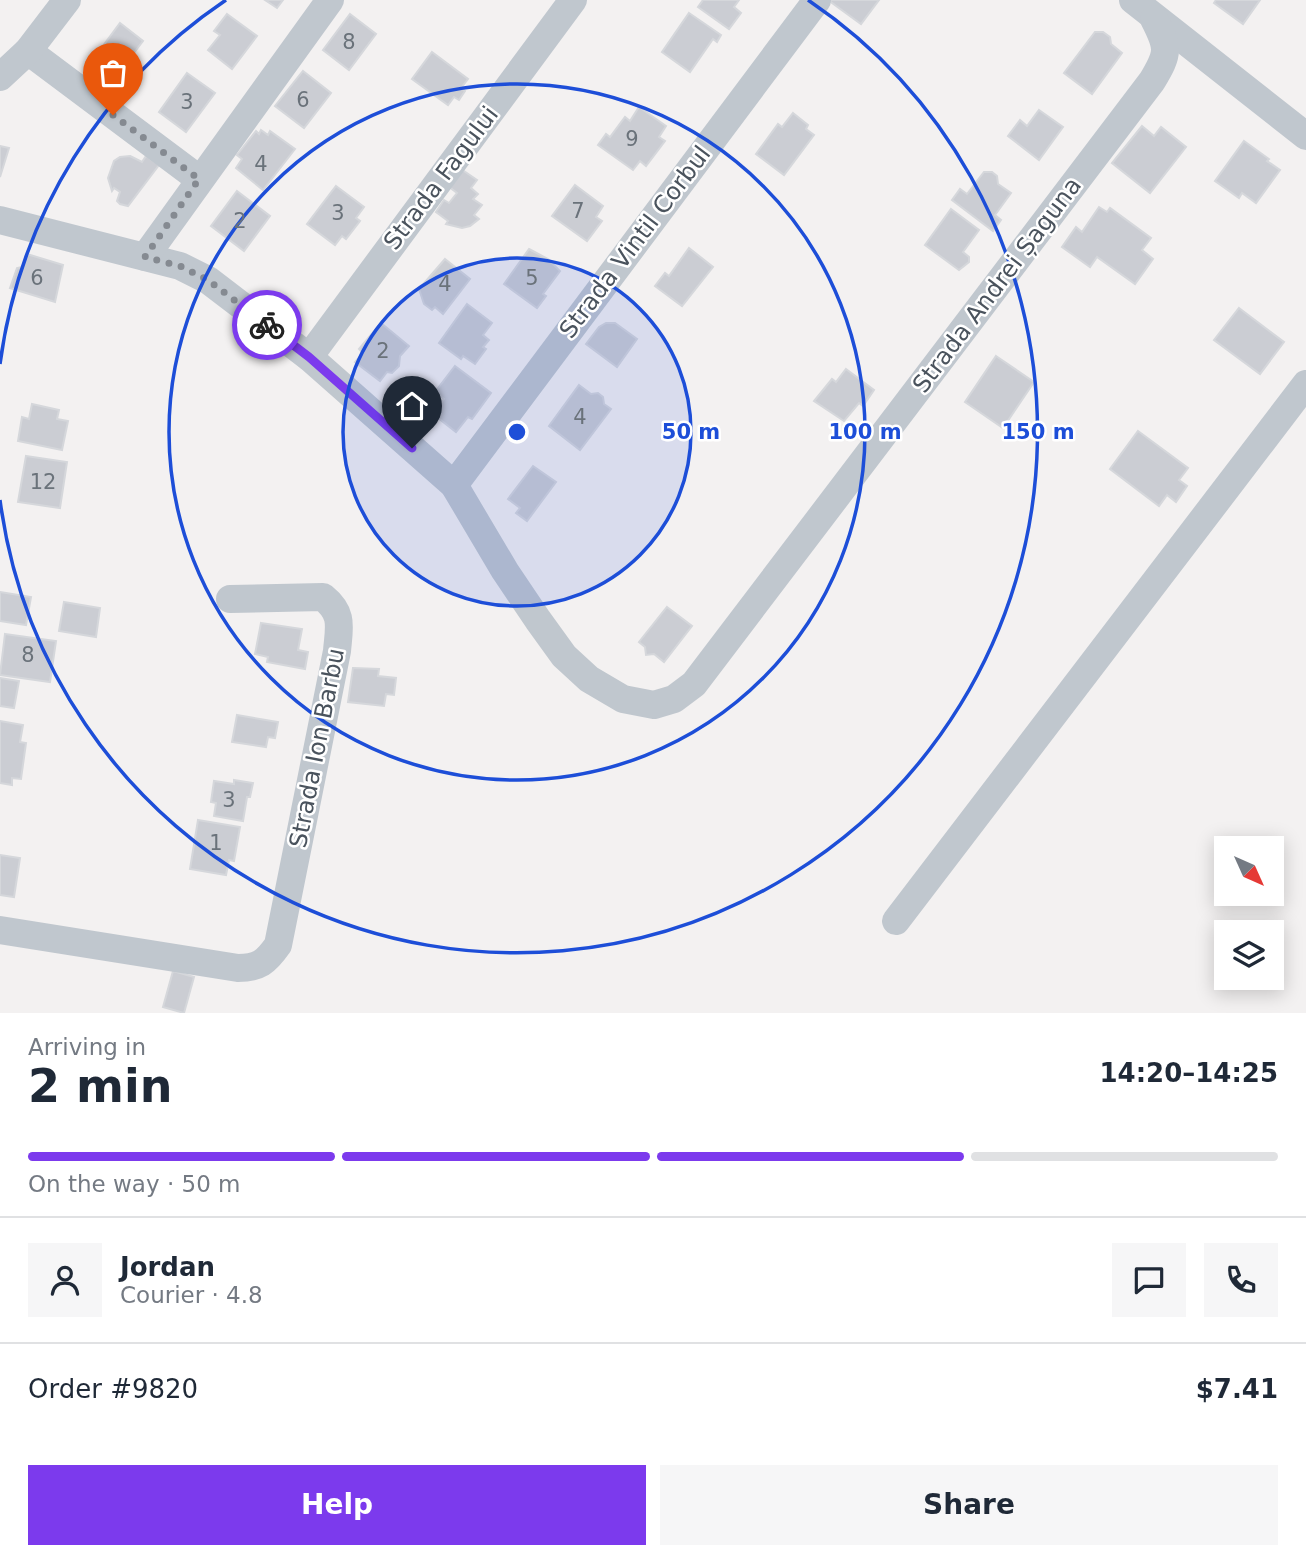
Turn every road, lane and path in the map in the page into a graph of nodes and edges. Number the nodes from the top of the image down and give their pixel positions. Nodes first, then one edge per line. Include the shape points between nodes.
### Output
1 (67, 0) edge
2 (330, 0) edge
3 (573, 0) edge
4 (817, 0) edge
5 (1133, 0) edge
6 (1154, 19) junction
7 (27, 51) junction
8 (0, 77) edge
9 (1306, 136) edge
10 (199, 179) junction
11 (0, 220) edge
12 (145, 257) junction
13 (309, 357) junction
14 (1306, 384) edge
15 (454, 485) junction
16 (230, 598) dead end
17 (896, 921) dead end
18 (0, 930) edge

1 - 7 street
2 - 10 street
3 - 13 street, Strada Fagului
4 - 15 street, Strada Vintil Corbul
5 - 6 street
6 - 9 street
6 - 15 street, Strada Andrei Șaguna via 1166,41 1166,58 1152,81 694,684 674,699 654,705 623,699 589,679 564,656
7 - 8 street
7 - 10 street
10 - 12 street
11 - 12 street
12 - 13 street via 180,266 208,280
13 - 15 street
14 - 17 street
16 - 18 street, Strada Ion Barbu via 323,597 339,619 337,651 278,945 266,963 238,968

